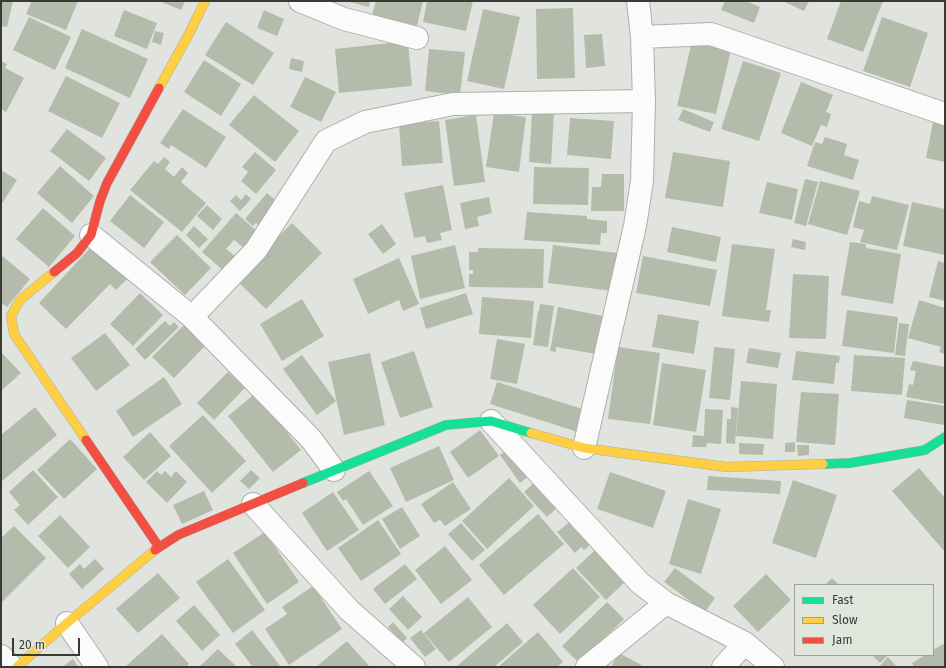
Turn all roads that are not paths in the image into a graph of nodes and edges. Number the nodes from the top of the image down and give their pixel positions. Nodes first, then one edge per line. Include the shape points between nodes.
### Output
1 (205, 1) edge
2 (300, 1) edge
3 (638, 1) edge
4 (642, 37) junction
5 (417, 38) dead end
6 (644, 101) junction
7 (945, 114) edge
8 (91, 235) junction
9 (192, 317) junction
10 (491, 421) junction
11 (945, 437) edge
12 (584, 448) junction
13 (334, 470) junction
14 (253, 504) junction
15 (159, 547) junction
16 (666, 603) junction
17 (67, 623) junction
18 (745, 643) junction
19 (1, 656) edge
20 (12, 667) edge
21 (17, 667) edge
22 (97, 667) edge
23 (414, 667) edge
24 (587, 667) edge
25 (722, 667) edge
26 (773, 667) edge

1 - 8 street via 106,183
2 - 5 street via 344,19
3 - 4 street
4 - 6 street
4 - 7 street via 711,34
6 - 9 street via 452,104 365,122 326,141 256,250
6 - 12 street via 642,181 635,226
8 - 9 street
8 - 15 street via 77,253 20,300 11,316 14,334
9 - 13 street via 311,439
10 - 12 street
10 - 13 street via 446,425
10 - 16 street via 640,583
11 - 12 street via 925,450 850,463 742,467
13 - 14 street
14 - 15 street via 178,535
14 - 23 street via 349,610
15 - 17 street
16 - 18 street
16 - 24 street
17 - 21 street
17 - 22 street
18 - 25 street
18 - 26 street
19 - 20 street

